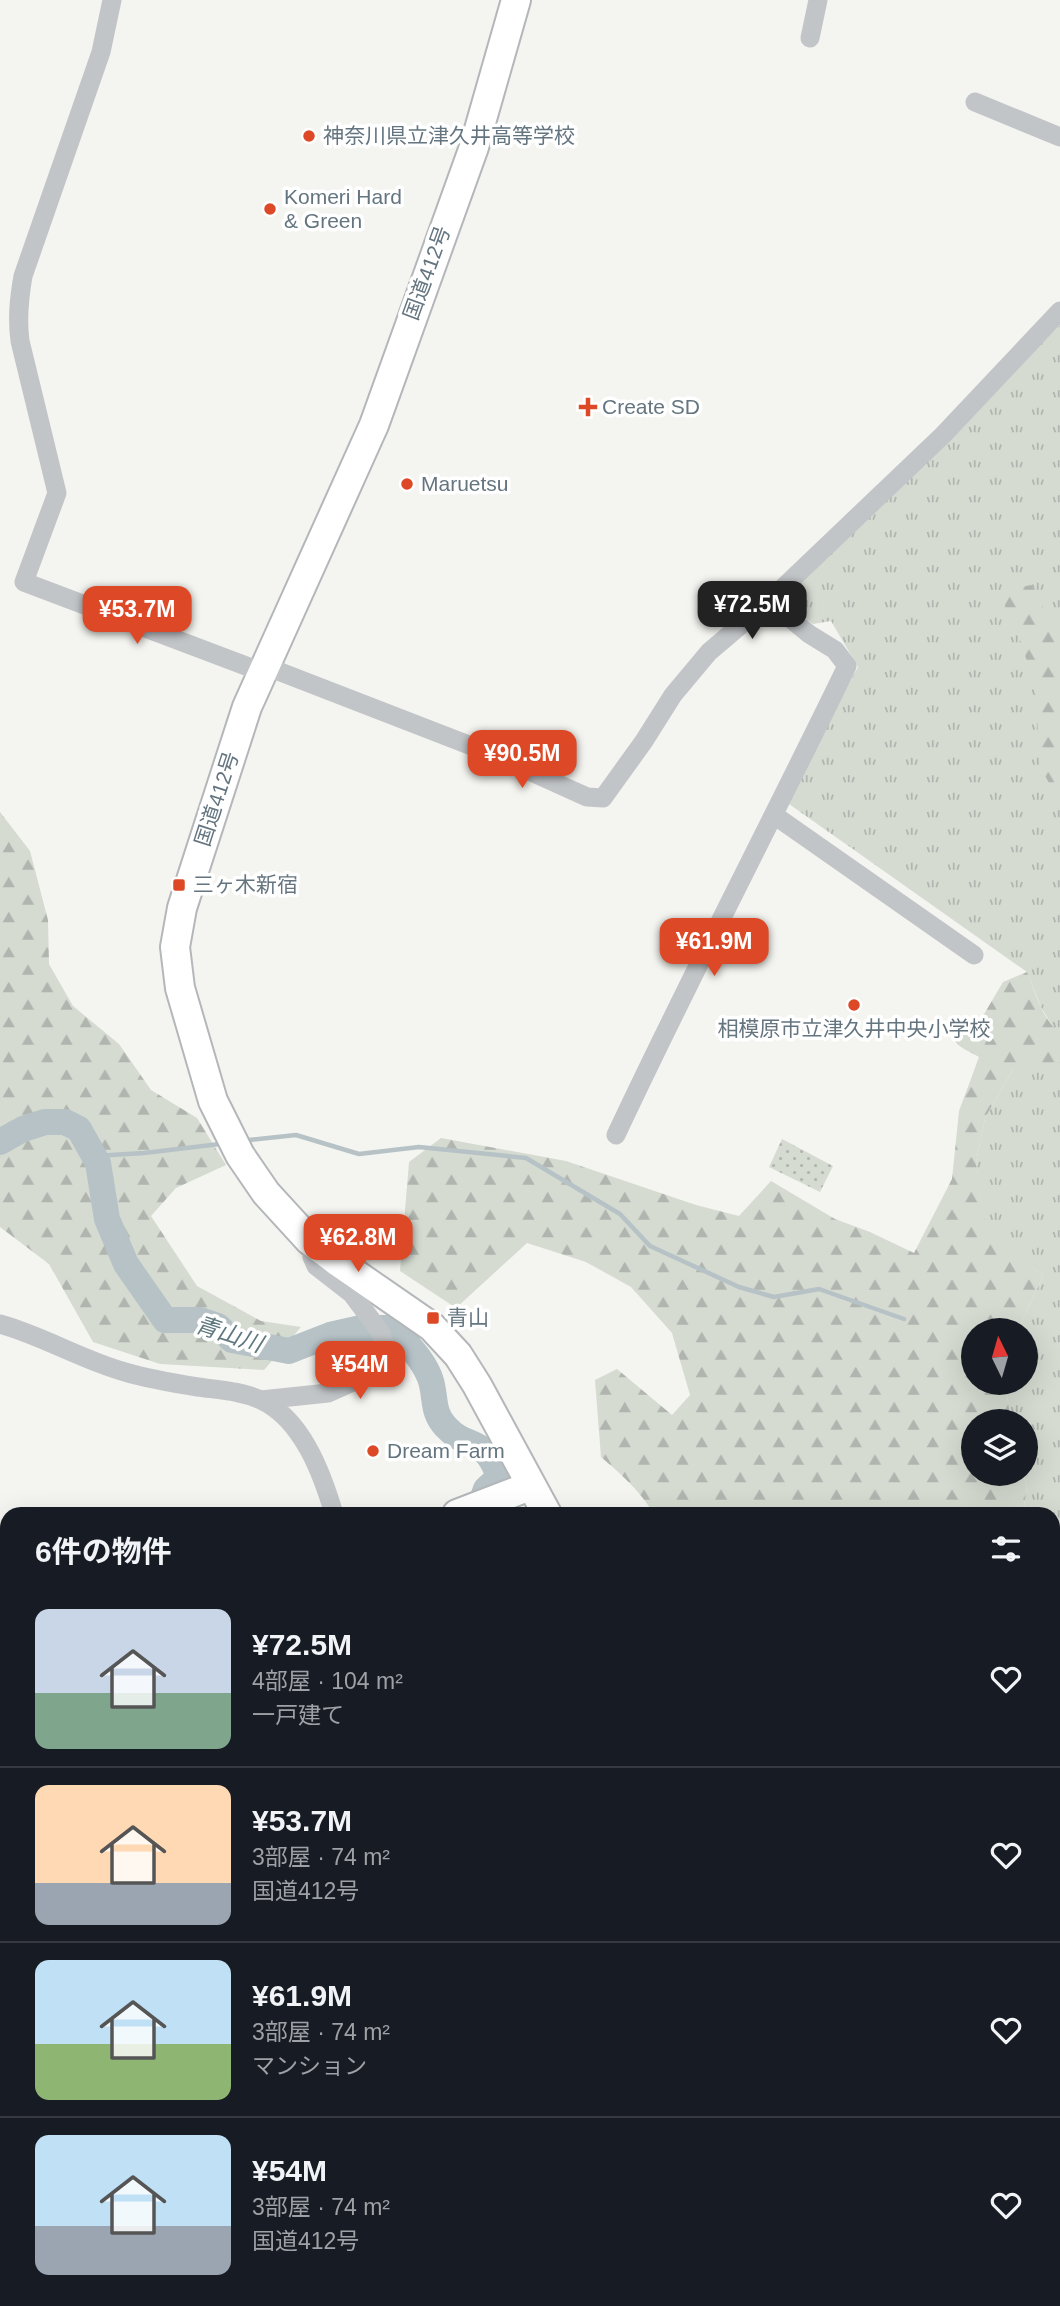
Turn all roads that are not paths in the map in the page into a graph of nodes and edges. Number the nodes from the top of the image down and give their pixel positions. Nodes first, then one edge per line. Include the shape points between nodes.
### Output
1 (112, 0) edge
2 (516, 0) edge
3 (818, 0) edge
4 (810, 38) dead end
5 (975, 102) dead end
6 (1060, 137) edge
7 (1060, 311) edge
8 (769, 601) junction
9 (264, 669) junction
10 (774, 815) junction
11 (974, 955) dead end
12 (616, 1135) dead end
13 (319, 1248) junction
14 (0, 1324) edge
15 (261, 1400) junction
16 (530, 1486) junction
17 (332, 1507) edge
18 (475, 1507) edge
19 (543, 1507) edge

1 - 9 street via 101,52 19,299 20,341 57,494 24,582
2 - 9 highway, 国道412号 via 474,147 374,425
3 - 4 street
5 - 6 street
7 - 8 street via 943,435
8 - 9 street via 709,652 682,684 603,798 587,797 487,752
8 - 10 street via 835,650 846,666
9 - 13 highway, 国道412号 via 247,707 181,908 175,947 180,988 213,1101 265,1192
10 - 11 street
10 - 12 street
13 - 15 street via 312,1257 316,1266 361,1306 380,1333 382,1358 373,1371 328,1393
13 - 16 highway, 国道412号 via 432,1327 458,1355
14 - 15 street via 117,1370
15 - 17 street via 279,1412 313,1456
16 - 18 highway
16 - 19 highway, 国道412号

